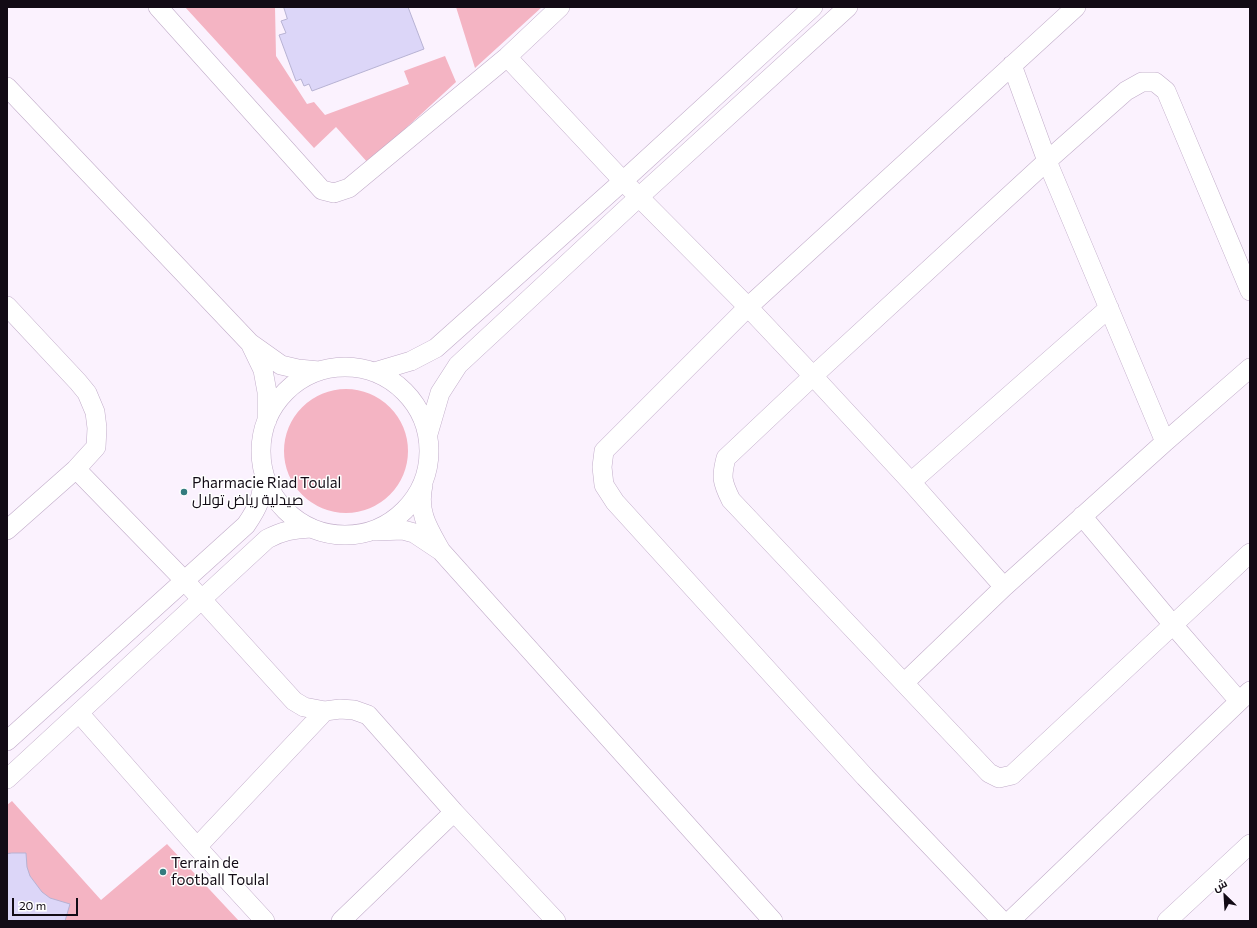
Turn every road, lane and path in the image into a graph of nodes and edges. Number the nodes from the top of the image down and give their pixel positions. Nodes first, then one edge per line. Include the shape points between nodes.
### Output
1 (158, 7) edge
2 (560, 7) edge
3 (813, 7) edge
4 (848, 7) edge
5 (1076, 7) edge
6 (507, 57) junction
7 (1012, 65) junction
8 (7, 87) edge
9 (1046, 161) junction
10 (623, 181) junction
11 (639, 197) junction
12 (1250, 291) edge
13 (7, 306) edge
14 (748, 307) junction
15 (1109, 308) junction
16 (250, 343) junction
17 (1250, 368) edge
18 (319, 371) junction
19 (374, 372) junction
20 (813, 376) junction
21 (267, 420) junction
22 (428, 434) junction
23 (1165, 442) junction
24 (76, 469) junction
25 (264, 474) junction
26 (425, 478) junction
27 (911, 482) junction
28 (1082, 516) junction
29 (310, 528) junction
30 (7, 530) edge
31 (367, 532) junction
32 (441, 551) junction
33 (1250, 554) edge
34 (184, 580) junction
35 (1004, 587) junction
36 (201, 599) junction
37 (1174, 626) junction
38 (904, 683) junction
39 (1245, 696) edge
40 (325, 710) junction
41 (79, 713) junction
42 (7, 741) edge
43 (7, 779) edge
44 (454, 812) junction
45 (1250, 844) edge
46 (197, 847) junction
47 (265, 921) edge
48 (341, 921) edge
49 (556, 921) edge
50 (773, 921) edge
51 (1002, 921) edge
52 (1010, 921) edge
53 (1167, 921) edge

1 - 6 street via 322,190 334,193 349,188
2 - 6 street
3 - 10 street
4 - 11 street
5 - 7 street
6 - 10 street
7 - 9 street
7 - 14 street
8 - 16 street
9 - 12 street via 1126,91 1142,82 1155,82 1166,91
9 - 15 street
9 - 20 street
10 - 11 street
10 - 19 street via 436,348 411,361
11 - 14 street
11 - 22 street via 458,365 440,392
13 - 24 street via 87,393 97,428 96,447
14 - 20 street
14 - 51 street via 604,451 604,485 615,502 828,736
15 - 23 street
15 - 27 street
16 - 18 street via 282,365 298,370
16 - 21 street via 263,370 267,392
17 - 23 street
18 - 19 street via 347,367
18 - 21 street via 297,382 279,399
19 - 22 street via 393,382 409,396 421,414
20 - 27 street
20 - 38 street via 726,458 722,472 724,486 731,500
21 - 25 street via 261,447
22 - 26 street via 429,456
23 - 28 street
24 - 30 street
24 - 34 street
25 - 29 street via 271,491 282,506 295,519
25 - 34 street via 262,496 246,525
26 - 31 street via 416,496 403,512 386,525
26 - 32 street via 421,495 425,523
27 - 35 street
28 - 35 street
28 - 37 street
29 - 31 street via 348,535
29 - 36 street via 280,532 267,539
31 - 32 street via 403,530 414,533
32 - 50 street
33 - 37 street
34 - 36 street
34 - 42 street
35 - 38 street
36 - 40 street via 294,701 304,707
36 - 41 street
37 - 38 street via 1012,776 999,778 988,773
37 - 39 street
39 - 52 street
40 - 44 street via 354,710 368,715
40 - 46 street
41 - 43 street
41 - 46 street
44 - 48 street
44 - 49 street
45 - 53 street
46 - 47 street

